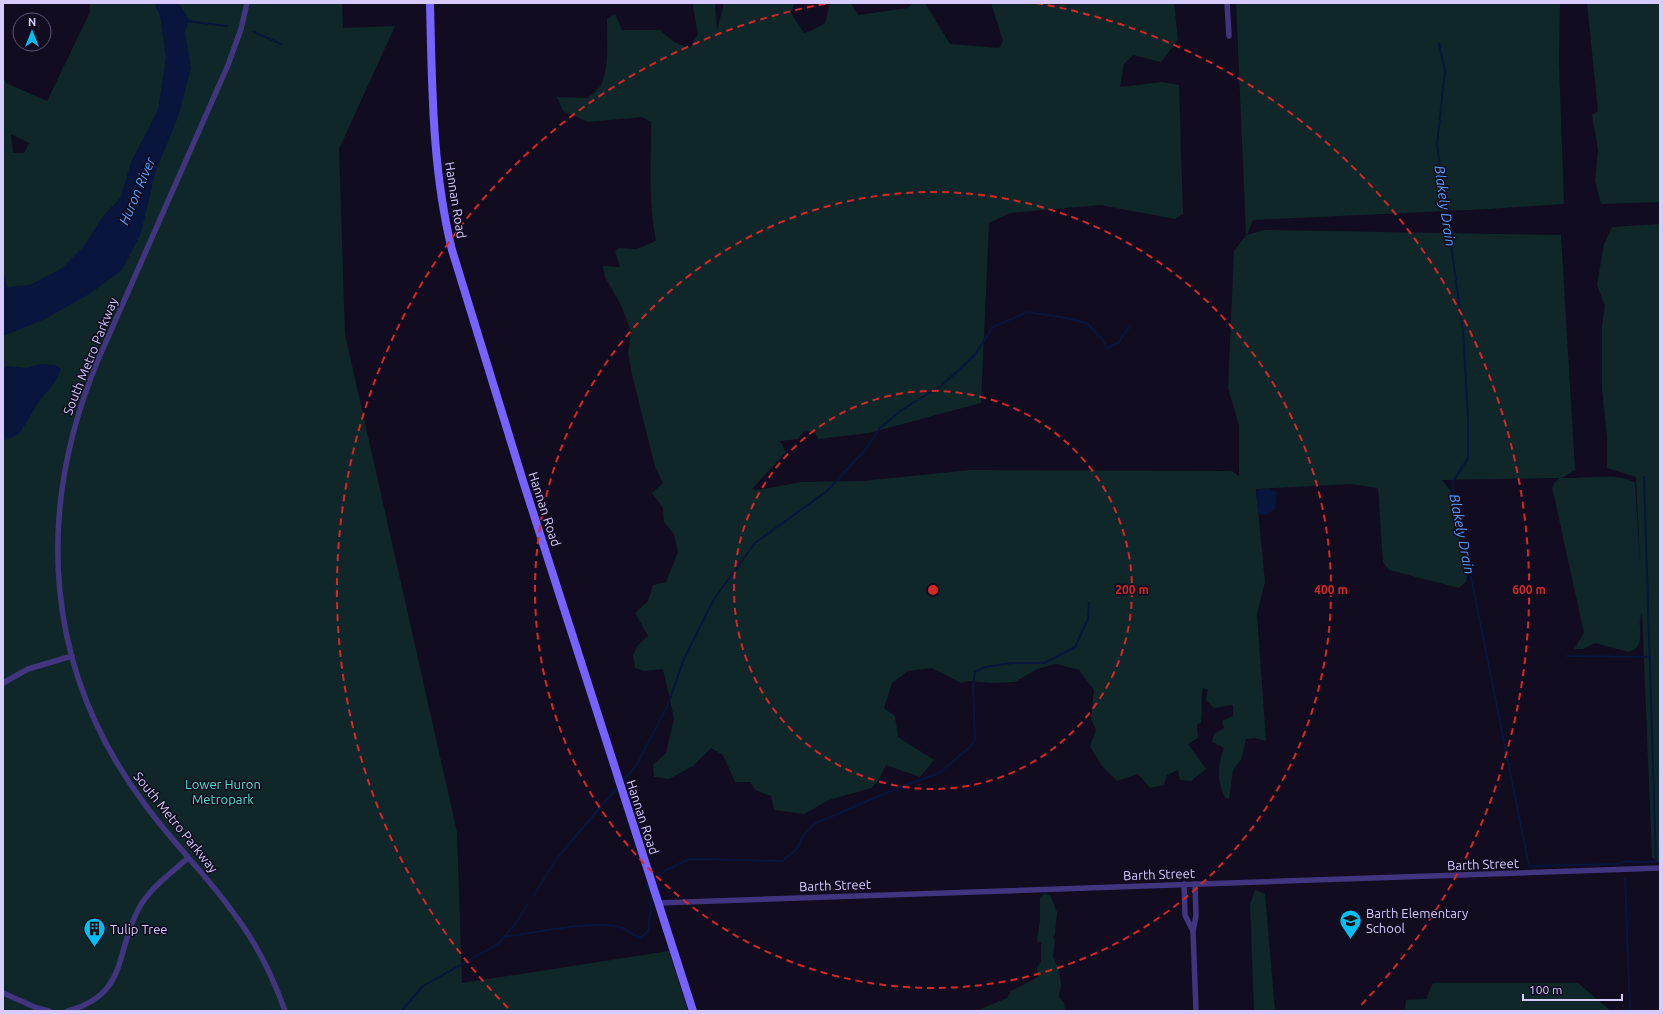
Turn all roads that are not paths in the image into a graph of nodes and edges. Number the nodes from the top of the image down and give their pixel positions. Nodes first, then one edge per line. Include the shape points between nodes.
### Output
1 (247, 3) edge
2 (430, 3) edge
3 (1227, 3) edge
4 (1229, 36) dead end
5 (72, 656) junction
6 (3, 684) edge
7 (188, 858) junction
8 (1660, 868) edge
9 (1184, 884) junction
10 (1195, 884) junction
11 (658, 903) junction
12 (1193, 931) junction
13 (3, 993) edge
14 (50, 1011) edge
15 (68, 1011) edge
16 (285, 1011) edge
17 (693, 1011) edge
18 (1196, 1011) edge

1 - 5 street, South Metro Parkway via 228,65 95,367 73,428 61,489 57,534 60,598
2 - 11 street, Hannan Road via 438,175 451,244 523,481
3 - 4 street
5 - 6 street via 28,669
5 - 7 street, South Metro Parkway via 93,715 114,758 143,803
7 - 15 street via 144,900 134,919 119,967 103,995 83,1007
7 - 16 street, South Metro Parkway via 247,932 268,968
8 - 10 street, Barth Street
9 - 10 street, Barth Street
9 - 11 street, Barth Street
9 - 12 street via 1185,915
10 - 12 street via 1196,916
11 - 17 street, Hannan Road
12 - 18 street
13 - 14 street

